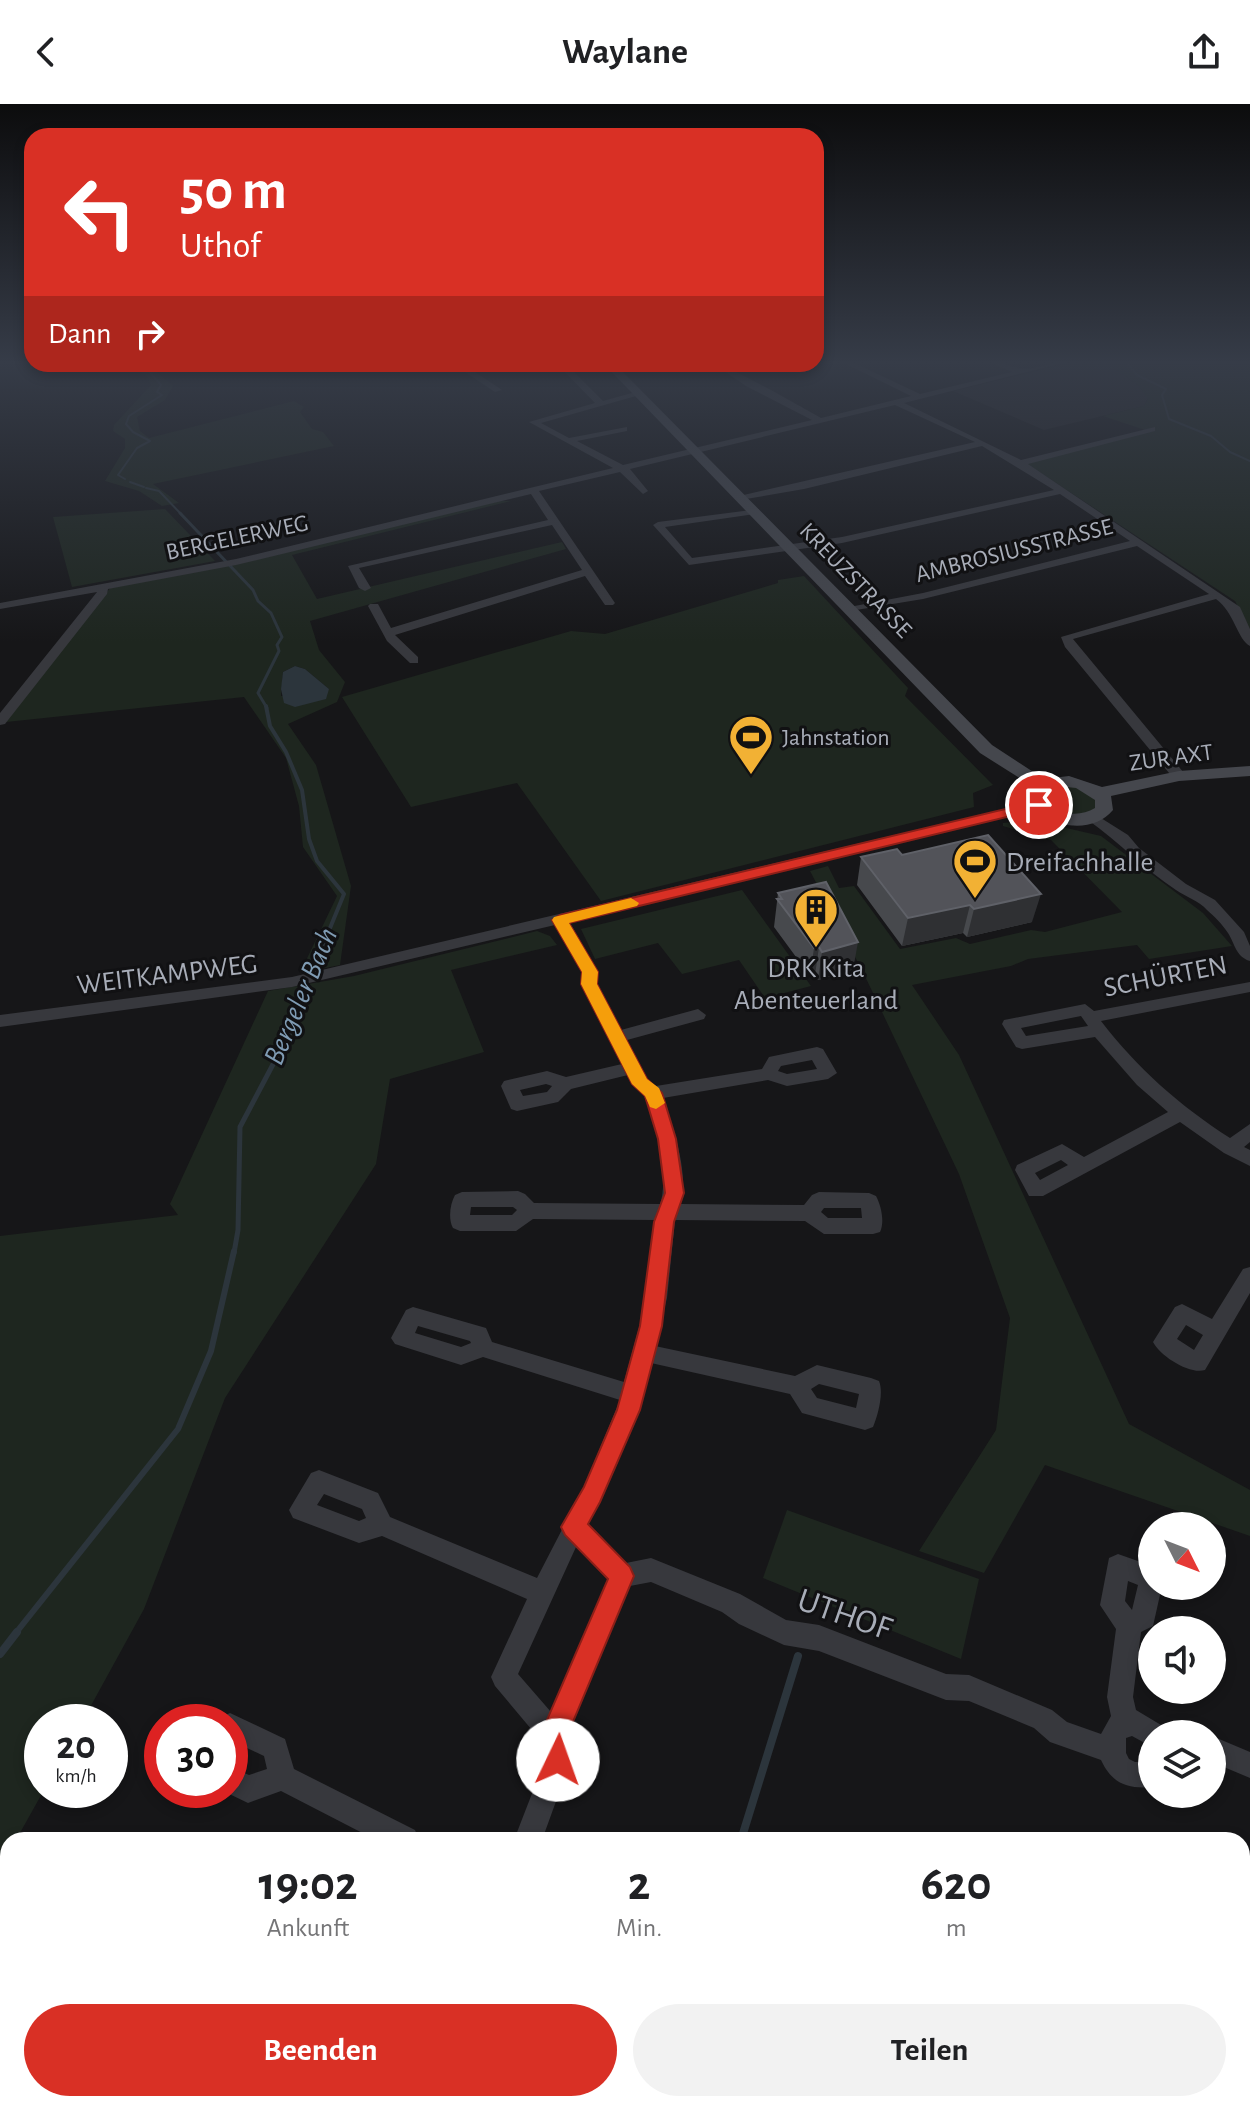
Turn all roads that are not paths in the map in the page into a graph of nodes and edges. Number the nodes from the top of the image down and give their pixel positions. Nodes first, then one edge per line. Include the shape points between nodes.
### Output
1 (593, 455) edge
2 (680, 455) edge
3 (699, 455) edge
4 (935, 455) edge
5 (1005, 455) edge
6 (1052, 455) edge
7 (1020, 463) junction
8 (621, 469) junction
9 (534, 491) junction
10 (643, 491) dead end
11 (1062, 491) junction
12 (740, 497) junction
13 (755, 511) junction
14 (556, 521) junction
15 (1140, 542) junction
16 (792, 548) junction
17 (590, 571) junction
18 (102, 587) junction
19 (365, 588) dead end
20 (1218, 595) junction
21 (609, 603) dead end
22 (0, 606) edge
23 (374, 606) dead end
24 (850, 608) junction
25 (388, 633) junction
26 (1250, 642) edge
27 (414, 660) dead end
28 (0, 721) edge
29 (1250, 771) edge
30 (1179, 776) junction
31 (1042, 785) junction
32 (1100, 793) junction
33 (1039, 805) junction
34 (1093, 817) junction
35 (560, 920) junction
36 (1250, 956) edge
37 (1250, 987) edge
38 (698, 1015) dead end
39 (0, 1021) edge
40 (618, 1037) junction
41 (632, 1068) junction
42 (768, 1074) dead end
43 (565, 1084) dead end
44 (653, 1093) junction
45 (1181, 1113) junction
46 (1250, 1131) edge
47 (1231, 1148) junction
48 (1250, 1159) edge
49 (1083, 1166) dead end
50 (668, 1210) junction
51 (529, 1211) dead end
52 (809, 1213) dead end
53 (1250, 1275) edge
54 (1215, 1331) dead end
55 (483, 1348) dead end
56 (645, 1353) junction
57 (797, 1386) dead end
58 (633, 1394) junction
59 (382, 1525) dead end
60 (573, 1527) junction
61 (622, 1576) junction
62 (543, 1593) junction
63 (1129, 1625) dead end
64 (1125, 1722) junction
65 (1138, 1724) edge
66 (248, 1735) edge
67 (554, 1736) junction
68 (1110, 1750) junction
69 (1226, 1755) edge
70 (1250, 1765) edge
71 (1138, 1776) edge
72 (282, 1777) junction
73 (248, 1789) edge
74 (389, 1832) edge
75 (531, 1832) edge

1 - 8 street
2 - 8 street, BERGELERWEG
3 - 12 street, KREUZSTRASSE
4 - 12 street
5 - 7 street
6 - 7 street
7 - 11 street
8 - 9 street, BERGELERWEG
8 - 10 street
9 - 14 street
9 - 18 street, BERGELERWEG via 236,562
11 - 15 street
11 - 16 street
12 - 13 street, KREUZSTRASSE
13 - 16 street, KREUZSTRASSE
13 - 16 street via 658,525 689,562
14 - 17 street
14 - 19 street via 353,566
15 - 20 street
15 - 24 street, AMBROSIUSSTRASSE via 923,596
16 - 24 street, KREUZSTRASSE
17 - 21 street
17 - 25 street
18 - 22 street, BERGELERWEG
18 - 28 street
20 - 26 street via 1234,607
20 - 30 street via 1067,637
23 - 25 street
24 - 31 street, KREUZSTRASSE via 986,749
25 - 27 street
29 - 30 street, ZUR AXT
30 - 32 street, ZUR AXT
31 - 32 street via 1074,782
31 - 33 street via 1035,794
32 - 34 street via 1104,810
33 - 34 street via 1070,819
33 - 35 street, WEITKAMPWEG
34 - 36 street via 1181,887 1210,903
35 - 39 street, WEITKAMPWEG via 292,982
35 - 40 street
37 - 45 street, SCHÜRTEN via 1094,1024 1139,1076
38 - 40 street
40 - 41 street
41 - 43 street
41 - 44 street
42 - 44 street
44 - 50 street via 667,1139 674,1193
45 - 47 street, SCHÜRTEN
45 - 49 street
46 - 47 street
47 - 48 street, SCHÜRTEN
50 - 51 street
50 - 52 street
50 - 56 street
53 - 54 street
55 - 58 street
56 - 57 street
56 - 58 street
58 - 60 street via 598,1483
59 - 62 street
60 - 61 street
60 - 62 street
61 - 67 street
61 - 68 street, UTHOF via 651,1570 784,1632 819,1638 946,1687 969,1688 1043,1719 1059,1733
62 - 67 street via 504,1677
63 - 64 street via 1120,1697
64 - 65 street
64 - 68 street via 1115,1727
66 - 72 street via 276,1748
67 - 75 street via 558,1760
68 - 71 street via 1117,1763
69 - 70 street
72 - 73 street
72 - 74 street

